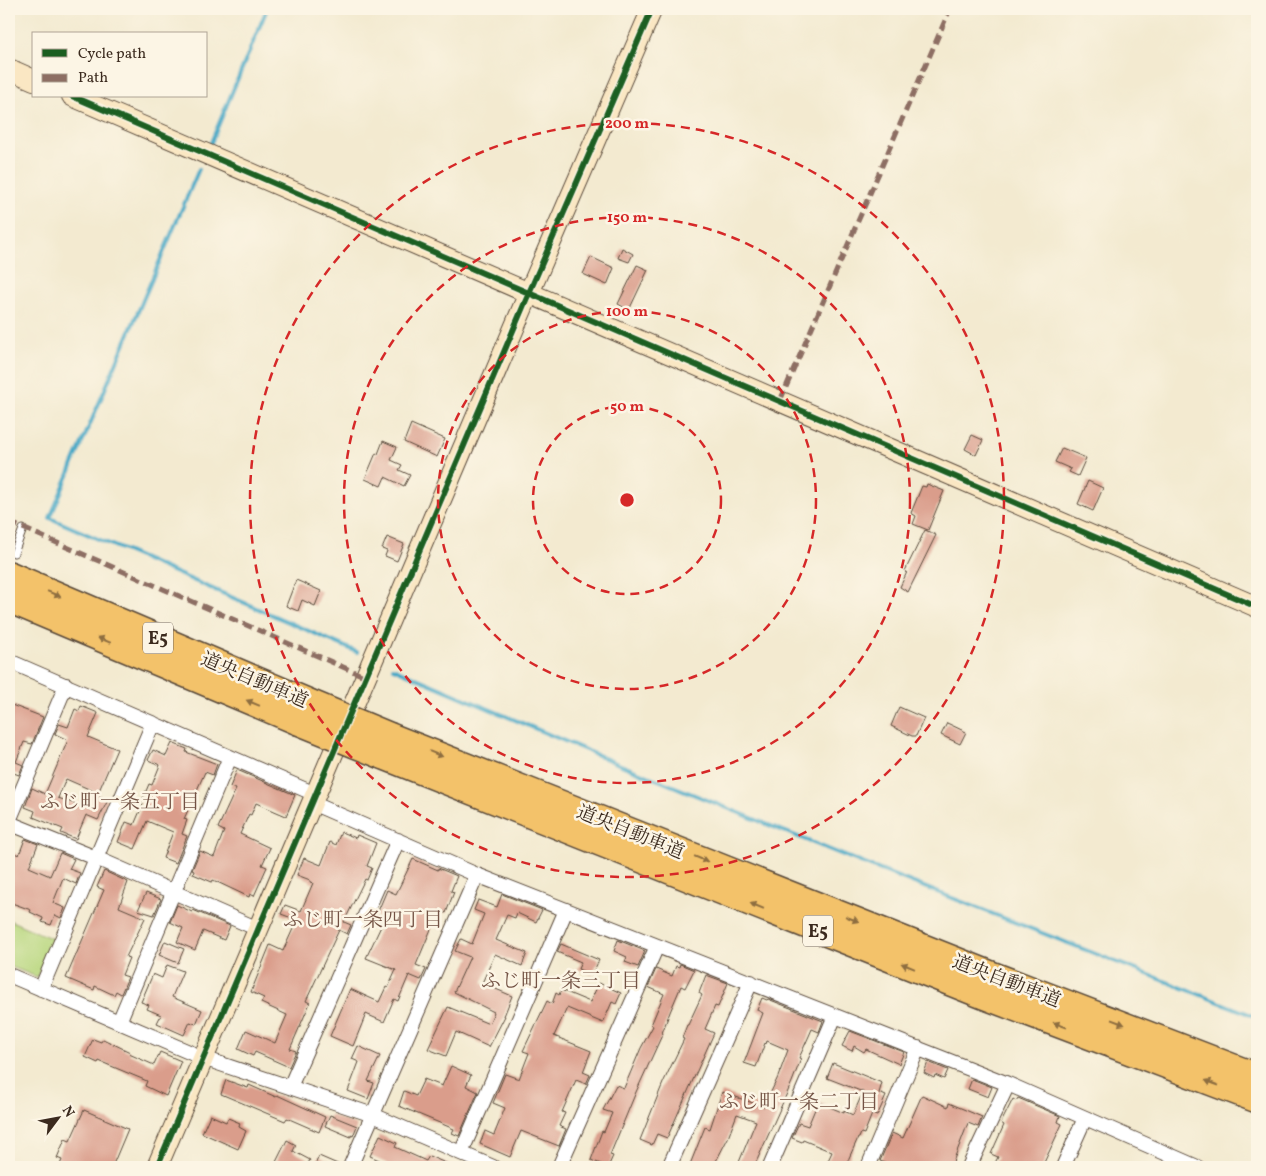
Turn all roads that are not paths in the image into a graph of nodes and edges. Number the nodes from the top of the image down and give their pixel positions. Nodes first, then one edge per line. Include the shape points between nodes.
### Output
1 (652, 9) edge
2 (9, 69) edge
3 (32, 79) edge
4 (77, 98) edge
5 (529, 293) junction
6 (23, 529) dead end
7 (11, 564) edge
8 (9, 600) edge
9 (1255, 601) edge
10 (9, 660) edge
11 (66, 685) junction
12 (302, 712) junction
13 (153, 723) junction
14 (386, 746) junction
15 (230, 757) junction
16 (314, 799) junction
17 (9, 822) edge
18 (398, 840) junction
19 (96, 858) junction
20 (477, 875) junction
21 (174, 892) junction
22 (566, 910) junction
23 (258, 929) junction
24 (657, 946) junction
25 (9, 975) edge
26 (751, 982) junction
27 (41, 989) junction
28 (835, 1016) junction
29 (119, 1022) junction
30 (918, 1048) junction
31 (203, 1058) junction
32 (1257, 1076) edge
33 (1008, 1084) junction
34 (290, 1087) junction
35 (1257, 1100) edge
36 (373, 1115) junction
37 (1085, 1118) junction
38 (461, 1154) junction
39 (156, 1167) edge
40 (350, 1167) edge
41 (493, 1167) edge
42 (559, 1167) edge
43 (669, 1167) edge
44 (770, 1167) edge
45 (868, 1167) edge
46 (969, 1167) edge
47 (1064, 1167) edge
48 (1197, 1167) edge

1 - 5 street
2 - 3 street
4 - 5 street
5 - 9 street
5 - 16 street
6 - 7 lane
7 -> 12 highway, 道央自動車道 / E5
12 -> 8 highway, 道央自動車道 / E5
10 - 11 street
11 - 13 street
11 - 17 street
12 - 14 highway, 道央自動車道 / E5, bridge
13 - 15 street
13 - 19 street
14 -> 32 highway, 道央自動車道 / E5
35 -> 14 highway, 道央自動車道 / E5 via 983,996
15 - 16 street
15 - 21 street
16 - 18 street
16 - 23 street
17 - 19 street
18 - 20 street
18 - 34 street
19 - 21 street
19 - 27 street
20 - 22 street
20 - 36 street
21 - 23 street
21 - 29 street
22 - 24 street
22 - 38 street
23 - 31 street
24 - 26 street
24 - 42 street
25 - 27 street
26 - 28 street
26 - 43 street
27 - 29 street
28 - 30 street
28 - 44 street
29 - 31 street
30 - 33 street
30 - 45 street
31 - 34 street
31 - 39 street
33 - 37 street
33 - 46 street
34 - 36 street
36 - 38 street
36 - 40 street
37 - 47 street
37 - 48 street
38 - 41 street

